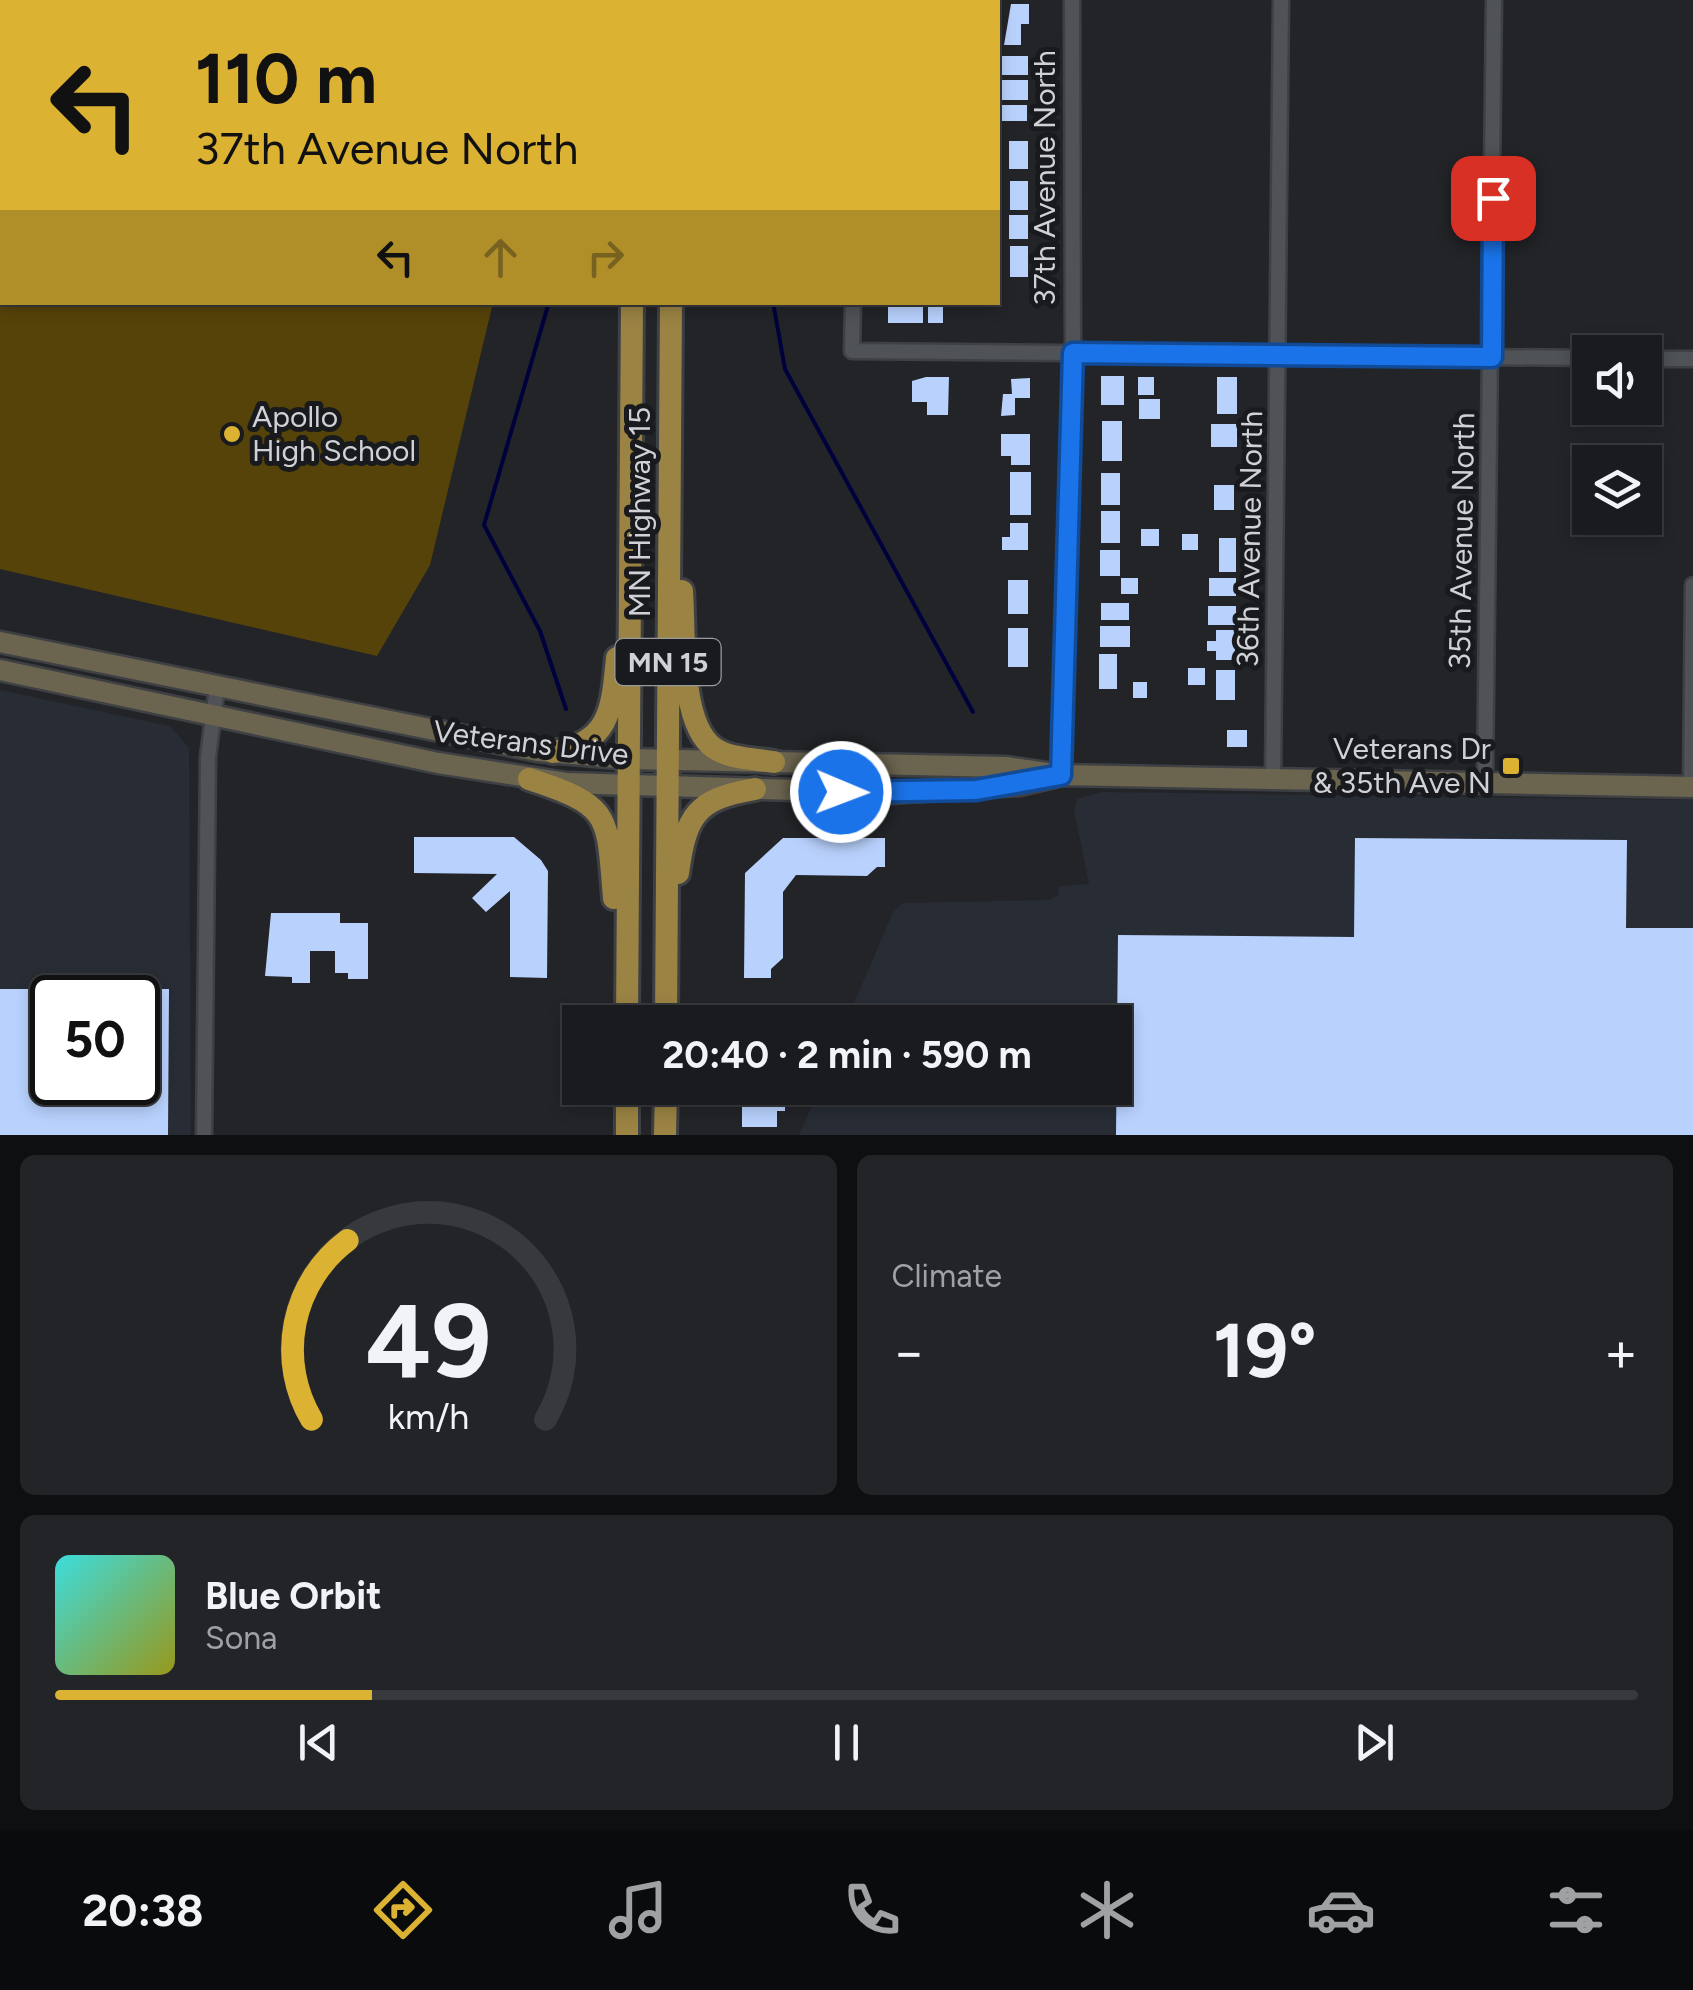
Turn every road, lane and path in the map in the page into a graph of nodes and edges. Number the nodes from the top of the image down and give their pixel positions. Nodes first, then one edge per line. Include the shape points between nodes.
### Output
1 (1072, 0) edge
2 (1281, 0) edge
3 (1494, 0) edge
4 (632, 305) edge
5 (671, 305) edge
6 (852, 305) edge
7 (1073, 353) junction
8 (1280, 355) junction
9 (1492, 357) junction
10 (1572, 358) edge
11 (1662, 359) edge
12 (1693, 359) edge
13 (670, 456) junction
14 (630, 495) junction
15 (1693, 585) edge
16 (0, 642) edge
17 (0, 670) edge
18 (217, 688) junction
19 (212, 714) junction
20 (553, 752) junction
21 (628, 759) junction
22 (668, 759) junction
23 (774, 762) junction
24 (1061, 775) junction
25 (529, 778) junction
26 (1273, 778) junction
27 (1485, 783) junction
28 (628, 786) junction
29 (667, 787) junction
30 (1692, 787) edge
31 (755, 790) junction
32 (666, 961) junction
33 (624, 1005) edge
34 (626, 1005) edge
35 (666, 1005) edge
36 (627, 1105) edge
37 (666, 1105) edge
38 (204, 1135) edge
39 (626, 1135) edge
40 (666, 1135) edge

1 - 7 street, 37th Avenue North
2 - 8 street, 36th Avenue North
3 - 9 street, 35th Avenue North
4 - 14 highway, MN Highway 15 / MN 15
5 - 13 highway, MN Highway 15 / MN 15
6 - 7 street via 852,351
7 - 8 street
7 - 24 street, 37th Avenue North
8 - 9 street
8 - 26 street, 36th Avenue North
9 - 10 street
9 - 27 street, 35th Avenue North
11 - 12 street
13 - 22 highway, MN Highway 15 / MN 15
13 - 23 highway via 696,724 718,751
14 - 20 highway via 610,710 588,742
14 - 21 highway, MN Highway 15 / MN 15
15 - 30 street
16 - 18 main road, Veterans Drive
17 - 19 main road, Veterans Drive
18 - 19 street
18 - 20 main road, Veterans Drive
19 - 25 main road, Veterans Drive
19 - 38 street
20 - 21 main road, Veterans Drive
21 - 22 main road, Veterans Drive
21 - 28 highway, MN Highway 15 / MN 15
22 - 23 main road, Veterans Drive
22 - 29 highway, MN Highway 15 / MN 15
23 - 24 main road, Veterans Drive via 1006,767
24 - 26 main road, Veterans Drive
24 - 31 main road, Veterans Drive via 1018,786 933,792
25 - 28 main road, Veterans Drive
25 - 33 highway via 580,796 604,822
26 - 27 main road, Veterans Drive
27 - 30 main road, Veterans Drive
28 - 29 main road, Veterans Drive
28 - 34 highway, MN Highway 15 / MN 15
29 - 31 main road, Veterans Drive
29 - 32 highway, MN Highway 15 / MN 15
31 - 32 highway via 716,798 690,821
32 - 35 highway, MN Highway 15 / MN 15
36 - 39 highway
37 - 40 highway

